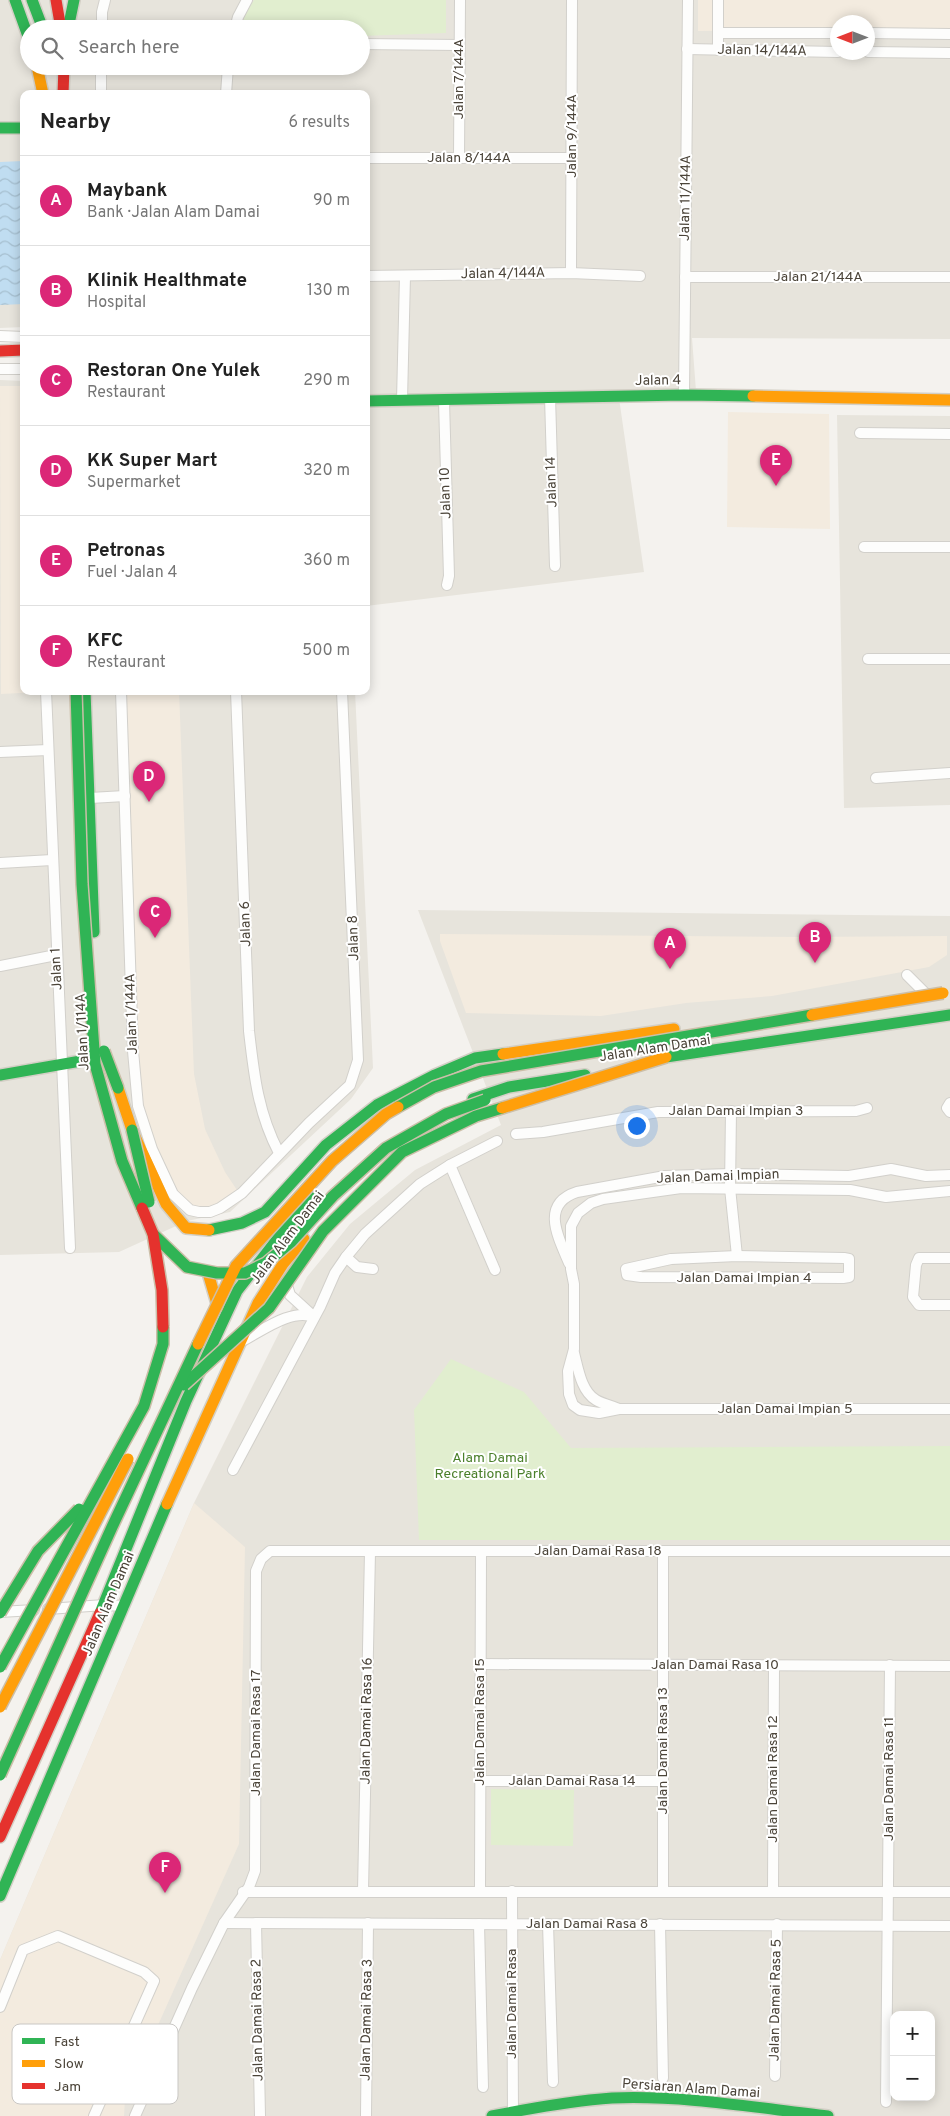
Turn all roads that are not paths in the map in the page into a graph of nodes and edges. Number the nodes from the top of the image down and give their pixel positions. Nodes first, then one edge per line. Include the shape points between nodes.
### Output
1 (15, 0) edge
2 (32, 0) edge
3 (56, 0) edge
4 (74, 0) edge
5 (105, 0) edge
6 (247, 0) edge
7 (460, 0) edge
8 (572, 0) edge
9 (688, 0) edge
10 (718, 0) edge
11 (22, 20) edge
12 (40, 20) edge
13 (59, 20) edge
14 (70, 20) edge
15 (102, 20) edge
16 (237, 20) edge
17 (718, 33) junction
18 (830, 33) edge
19 (875, 34) edge
20 (950, 34) edge
21 (370, 44) edge
22 (459, 45) junction
23 (687, 49) junction
24 (718, 50) junction
25 (830, 52) edge
26 (875, 52) edge
27 (950, 53) edge
28 (39, 75) edge
29 (49, 75) edge
30 (64, 75) edge
31 (66, 75) edge
32 (101, 75) edge
33 (227, 75) edge
34 (42, 90) edge
35 (51, 90) edge
36 (63, 90) edge
37 (67, 90) edge
38 (101, 90) edge
39 (226, 90) edge
40 (0, 128) edge
41 (20, 128) edge
42 (370, 158) edge
43 (459, 158) junction
44 (572, 158) junction
45 (571, 273) junction
46 (370, 276) edge
47 (405, 276) junction
48 (640, 276) dead end
49 (685, 277) junction
50 (950, 277) edge
51 (0, 336) edge
52 (20, 337) edge
53 (20, 350) edge
54 (0, 351) edge
55 (0, 369) edge
56 (20, 369) edge
57 (684, 395) junction
58 (550, 397) junction
59 (370, 400) edge
60 (402, 400) junction
61 (950, 400) edge
62 (444, 401) junction
63 (860, 432) dead end
64 (950, 434) edge
65 (864, 546) dead end
66 (950, 546) edge
67 (555, 566) dead end
68 (447, 585) dead end
69 (868, 659) dead end
70 (950, 660) edge
71 (46, 695) edge
72 (77, 695) edge
73 (77, 695) edge
74 (86, 695) edge
75 (121, 695) edge
76 (236, 695) edge
77 (342, 695) edge
78 (48, 750) junction
79 (0, 752) edge
80 (950, 773) edge
81 (876, 778) dead end
82 (125, 796) junction
83 (90, 798) junction
84 (52, 860) junction
85 (0, 862) edge
86 (56, 955) junction
87 (0, 966) edge
88 (907, 975) dead end
89 (948, 988) edge
90 (928, 996) junction
91 (950, 1016) edge
92 (666, 1057) junction
93 (98, 1058) junction
94 (61, 1063) junction
95 (0, 1075) edge
96 (950, 1103) edge
97 (867, 1108) dead end
98 (731, 1111) junction
99 (950, 1112) edge
100 (132, 1130) junction
101 (516, 1134) dead end
102 (497, 1141) dead end
103 (279, 1153) junction
104 (450, 1165) junction
105 (730, 1174) junction
106 (950, 1175) edge
107 (730, 1188) junction
108 (950, 1191) edge
109 (153, 1234) junction
110 (70, 1248) dead end
111 (737, 1256) junction
112 (346, 1257) junction
113 (950, 1258) edge
114 (284, 1264) junction
115 (373, 1269) dead end
116 (571, 1269) junction
117 (495, 1270) dead end
118 (208, 1273) junction
119 (238, 1292) junction
120 (258, 1303) junction
121 (950, 1304) edge
122 (314, 1317) junction
123 (219, 1328) junction
124 (239, 1343) junction
125 (574, 1349) junction
126 (619, 1409) junction
127 (950, 1409) edge
128 (146, 1429) dead end
129 (234, 1470) dead end
130 (95, 1493) junction
131 (663, 1551) junction
132 (950, 1551) edge
133 (370, 1552) junction
134 (481, 1552) junction
135 (256, 1571) joint
136 (104, 1605) junction
137 (124, 1606) junction
138 (0, 1613) edge
139 (480, 1664) junction
140 (663, 1665) junction
141 (774, 1665) junction
142 (890, 1666) junction
143 (950, 1666) edge
144 (0, 1667) edge
145 (0, 1707) edge
146 (0, 1775) edge
147 (480, 1780) junction
148 (663, 1780) junction
149 (0, 1837) edge
150 (363, 1891) junction
151 (480, 1891) junction
152 (512, 1891) junction
153 (243, 1892) junction
154 (663, 1892) junction
155 (773, 1892) junction
156 (889, 1892) junction
157 (950, 1892) edge
158 (0, 1896) edge
159 (224, 1923) junction
160 (256, 1923) junction
161 (368, 1923) junction
162 (479, 1924) junction
163 (512, 1924) junction
164 (548, 1924) junction
165 (660, 1924) junction
166 (777, 1924) junction
167 (889, 1925) junction
168 (950, 1926) edge
169 (0, 2007) edge
170 (135, 2024) edge
171 (176, 2024) edge
172 (774, 2076) dead end
173 (663, 2078) dead end
174 (553, 2082) dead end
175 (483, 2087) dead end
176 (886, 2102) dead end
177 (99, 2104) edge
178 (140, 2104) edge
179 (513, 2114) edge
180 (94, 2116) edge
181 (135, 2116) edge
182 (260, 2116) edge
183 (366, 2116) edge
184 (492, 2116) edge
185 (828, 2116) edge

1 - 11 main road
2 - 12 main road
3 - 13 main road
4 - 14 main road
5 - 15 street
6 - 16 street
7 - 22 street, Jalan 7/144A
8 - 44 street, Jalan 9/144A
9 - 23 street, Jalan 11/144A
10 - 17 street
17 - 18 street, Jalan 14/144A
17 - 24 street
19 - 20 street
21 - 22 street
22 - 43 street, Jalan 7/144A
23 - 24 street, Jalan 14/144A
23 - 49 street, Jalan 11/144A
24 - 25 street, Jalan 14/144A
26 - 27 street
28 - 34 main road
29 - 35 main road
30 - 36 main road
31 - 37 main road
32 - 38 street
33 - 39 street
40 - 41 main road
42 - 43 street, Jalan 8/144A
43 - 44 street, Jalan 8/144A
44 - 45 street, Jalan 9/144A
45 - 47 street, Jalan 4/144A
45 - 48 street, Jalan 4/144A
46 - 47 street, Jalan 4/144A
47 - 60 street
49 - 50 street, Jalan 21/144A
49 - 57 street, Jalan 11/144A
51 - 52 street
53 - 54 main road
55 - 56 street
57 - 58 main road, Jalan 4
57 - 61 main road, Jalan 4
58 - 62 main road, Jalan 4
58 - 67 street, Jalan 14
59 - 60 main road, Jalan 4
60 - 62 main road, Jalan 4
62 - 68 street, Jalan 10
63 - 64 street
65 - 66 street
69 - 70 street
71 - 78 street, Jalan 1
72 - 100 main road, bridge via 84,884 105,1057
73 - 109 main road, bridge via 82,884 95,1064 122,1161
74 - 83 main road, Jalan 1/114A
75 - 82 street, Jalan 1/144A
76 - 103 street, Jalan 6 via 250,1039 262,1112
77 - 103 street, Jalan 8 via 358,1060 350,1086
78 - 79 street
78 - 84 street, Jalan 1
80 - 81 street
82 - 83 street
82 - 103 street, Jalan 1/144A via 133,1051 138,1106 152,1149 177,1198 190,1210 210,1212 242,1193
83 - 93 main road, Jalan 1/114A
84 - 85 street
84 - 86 street, Jalan 1
86 - 87 street
86 - 94 street, Jalan 1
88 - 90 street
89 - 90 main road, Jalan Alam Damai
89 - 100 main road, bridge via 475,1058 377,1105 326,1145 265,1212 242,1223 204,1231 186,1228 166,1204
89 - 146 main road, bridge via 481,1071 434,1087 386,1114 332,1161 236,1266 112,1527
90 - 119 main road, Jalan Alam Damai via 487,1077 438,1093 378,1128 331,1171
91 - 92 main road
91 - 114 main road, Jalan Alam Damai via 509,1088 453,1106 394,1141 347,1186
92 - 109 main road, bridge via 502,1094 446,1114 386,1148 333,1196 285,1247 266,1263 245,1273 217,1274 187,1268
92 - 128 main road, bridge via 476,1116 402,1152 323,1231 269,1308 191,1378
93 - 94 main road
93 - 118 main road, Jalan 1/114A via 106,1130 115,1166 127,1194 148,1226
94 - 95 main road
94 - 110 street, Jalan 1
96 - 99 street via 947,1108
97 - 98 street, Jalan Damai Impian 3
98 - 101 street, Jalan Damai Impian 3 via 658,1112
98 - 105 street
100 - 145 main road, bridge via 169,1286 170,1348 140,1437
102 - 104 street
104 - 112 street via 420,1184 389,1211
104 - 117 street
105 - 106 street, Jalan Damai Impian via 849,1176 890,1169 926,1176
105 - 107 street
105 - 116 street, Jalan Damai Impian via 665,1176 566,1196 559,1201 555,1223
107 - 108 street, Jalan Damai Impian via 850,1190 886,1197
107 - 111 street
107 - 116 street, Jalan Damai Impian via 666,1189 591,1203 578,1213 571,1226
109 - 130 main road, bridge via 162,1290 163,1344 144,1406
111 - 111 street, Jalan Damai Impian 4 via 844,1258 849,1259 850,1272 849,1277 843,1278 627,1276 626,1269 671,1259
112 - 115 street via 357,1267
112 - 122 street via 334,1274
113 - 121 street via 920,1258 916,1265 913,1297 919,1305
114 - 120 main road, Jalan Alam Damai
114 - 122 street via 290,1296
116 - 125 street, Jalan Damai Impian
118 - 119 main road, Jalan 1/114A
118 - 123 main road via 218,1304
119 - 120 main road, Jalan 1/114A
119 - 123 main road, Jalan Alam Damai
120 - 124 main road, Jalan Alam Damai
122 - 124 street via 303,1314 282,1320
122 - 129 street
123 - 136 main road, Jalan Alam Damai
124 - 137 main road, Jalan Alam Damai
125 - 126 street, Jalan Damai Impian via 579,1375 586,1389 595,1400
125 - 126 street, Jalan Damai Impian via 568,1372 573,1404 580,1410
126 - 127 street, Jalan Damai Impian 5
130 - 138 main road, bridge via 38,1551
130 - 144 main road, bridge
131 - 132 street, Jalan Damai Rasa 18
131 - 134 street, Jalan Damai Rasa 18
131 - 140 street, Jalan Damai Rasa 13
133 - 134 street, Jalan Damai Rasa 18
133 - 135 street, Jalan Damai Rasa 18 via 270,1551 261,1559
133 - 150 street, Jalan Damai Rasa 16
134 - 139 street, Jalan Damai Rasa 15
135 - 153 street, Jalan Damai Rasa 17 via 255,1871
136 - 137 street
136 - 138 street
136 - 149 main road, Jalan Alam Damai
137 - 158 main road, Jalan Alam Damai
139 - 140 street, Jalan Damai Rasa 10
139 - 147 street, Jalan Damai Rasa 15
140 - 141 street, Jalan Damai Rasa 10
140 - 148 street, Jalan Damai Rasa 13
141 - 142 street, Jalan Damai Rasa 10
141 - 155 street, Jalan Damai Rasa 12
142 - 143 street, Jalan Damai Rasa 10
142 - 156 street, Jalan Damai Rasa 11
147 - 148 street, Jalan Damai Rasa 14
147 - 151 street, Jalan Damai Rasa 15
148 - 154 street, Jalan Damai Rasa 13
150 - 151 street
150 - 153 street
151 - 152 street
152 - 154 street
152 - 163 street, Jalan Damai Rasa
153 - 159 street, Jalan Damai Rasa 17
154 - 155 street
155 - 156 street
156 - 157 street
156 - 167 street, Jalan Damai Rasa 11
159 - 160 street, Jalan Damai Rasa 8
159 - 171 street, Jalan Damai Rasa 17
160 - 161 street, Jalan Damai Rasa 8
160 - 182 street, Jalan Damai Rasa 2
161 - 162 street, Jalan Damai Rasa 8
161 - 183 street, Jalan Damai Rasa 3
162 - 163 street, Jalan Damai Rasa 8
162 - 175 street
163 - 164 street, Jalan Damai Rasa 8
163 - 179 street, Jalan Damai Rasa
164 - 165 street, Jalan Damai Rasa 8
164 - 174 street
165 - 166 street, Jalan Damai Rasa 8
165 - 173 street
166 - 167 street, Jalan Damai Rasa 8
166 - 172 street, Jalan Damai Rasa 5
167 - 168 street, Jalan Damai Rasa 8
167 - 176 street, Jalan Damai Rasa 11
169 - 170 street via 23,1950 58,1936 144,1972 154,1981
177 - 180 street
178 - 181 street, Jalan Damai Rasa 17
179 - 184 main road, Persiaran Alam Damai
179 - 185 main road, Persiaran Alam Damai via 569,2102 632,2098

